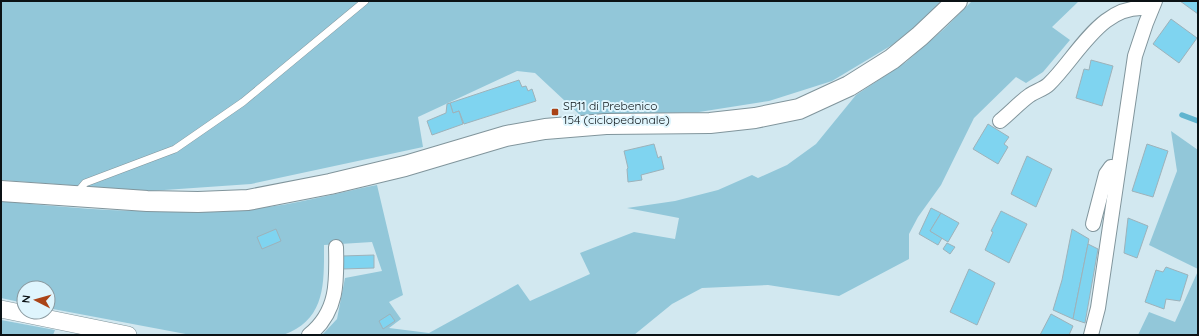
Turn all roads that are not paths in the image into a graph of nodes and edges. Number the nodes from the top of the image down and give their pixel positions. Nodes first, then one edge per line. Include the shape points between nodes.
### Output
1 (365, 1) edge
2 (957, 1) edge
3 (1153, 5) edge
4 (1000, 121) dead end
5 (1118, 168) junction
6 (1, 191) edge
7 (75, 195) junction
8 (1093, 224) dead end
9 (336, 247) dead end
10 (1, 309) edge
11 (128, 335) edge
12 (310, 335) edge
13 (1091, 335) edge

1 - 7 lane via 209,127 175,149 86,183
2 - 7 main road via 892,59 849,86 799,108 755,118 705,123 606,124 545,129 506,136 405,166 330,184 248,200 147,201
3 - 4 street via 1125,10 1103,23 1048,85
3 - 5 street via 1135,56
5 - 8 street via 1111,168 1106,174
5 - 13 street via 1098,308
6 - 7 main road
9 - 12 street via 336,287 333,303 324,319
10 - 11 street

